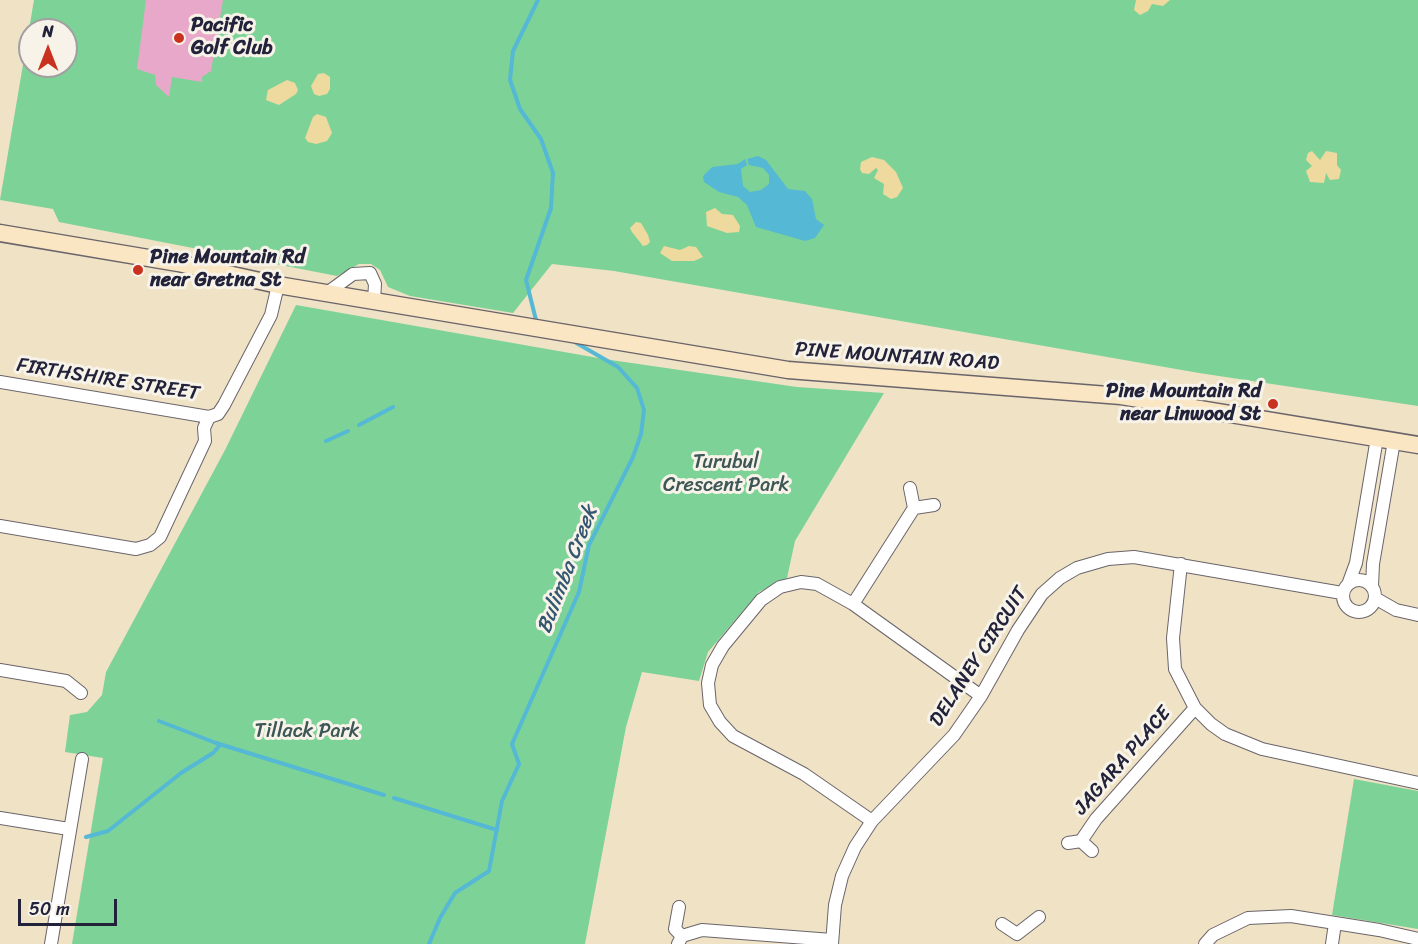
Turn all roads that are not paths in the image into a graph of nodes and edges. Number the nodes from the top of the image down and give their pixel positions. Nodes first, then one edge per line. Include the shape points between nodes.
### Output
1 (0, 233) edge
2 (278, 285) junction
3 (327, 293) junction
4 (374, 301) junction
5 (0, 382) edge
6 (209, 417) junction
7 (1377, 438) junction
8 (1394, 441) junction
9 (1418, 445) edge
10 (910, 489) dead end
11 (934, 505) dead end
12 (914, 508) junction
13 (0, 526) edge
14 (1180, 564) junction
15 (1346, 587) junction
16 (1374, 592) junction
17 (853, 604) junction
18 (1418, 615) edge
19 (0, 670) edge
20 (81, 693) dead end
21 (981, 696) junction
22 (1194, 708) junction
23 (82, 759) dead end
24 (1418, 783) edge
25 (0, 818) edge
26 (872, 821) junction
27 (69, 829) junction
28 (1081, 841) junction
29 (1068, 843) dead end
30 (1092, 851) dead end
31 (679, 907) dead end
32 (1039, 917) dead end
33 (1335, 923) junction
34 (1002, 924) dead end
35 (1017, 939) edge
36 (1418, 939) edge
37 (680, 940) edge
38 (832, 942) edge
39 (51, 944) edge
40 (1205, 944) edge
41 (1332, 944) edge

1 - 2 main road, PINE MOUNTAIN ROAD via 178,263
2 - 3 main road, PINE MOUNTAIN ROAD
2 - 6 street via 271,315 230,395 218,414
3 - 4 main road, PINE MOUNTAIN ROAD
3 - 4 street via 353,274 370,273 375,284
4 - 7 main road, PINE MOUNTAIN ROAD via 724,360 839,375 1121,396
5 - 6 street, FIRTHSHIRE STREET
6 - 13 street via 204,428 205,441 160,537 150,545 136,549
7 - 8 main road, PINE MOUNTAIN ROAD
7 - 15 street via 1356,563
8 - 9 main road, PINE MOUNTAIN ROAD
8 - 16 street via 1372,564
10 - 12 street
11 - 12 street
12 - 17 street
14 - 15 street, DELANEY CIRCUIT
14 - 21 street, DELANEY CIRCUIT via 1134,557 1108,559 1077,568 1060,578 1042,594
14 - 22 street via 1173,638 1175,669
15 - 16 street via 1362,579
15 - 16 street via 1345,605 1356,612 1369,609
16 - 18 street via 1396,610
17 - 21 street
17 - 26 street via 817,584 801,582 780,587 761,600 723,646 712,665 708,683 710,705 733,736 804,774
19 - 20 street via 66,681
21 - 26 street, DELANEY CIRCUIT via 954,735
22 - 24 street via 1225,734 1240,741 1283,755
22 - 28 street, JAGARA PLACE
23 - 27 street
25 - 27 street
26 - 38 street, DELANEY CIRCUIT via 842,876
27 - 39 street
28 - 29 street, JAGARA PLACE
28 - 30 street, JAGARA PLACE
31 - 37 street via 675,929
32 - 35 street
33 - 36 street
33 - 40 street via 1291,916 1248,918 1213,935
33 - 41 street
34 - 35 street
37 - 38 street via 702,930

